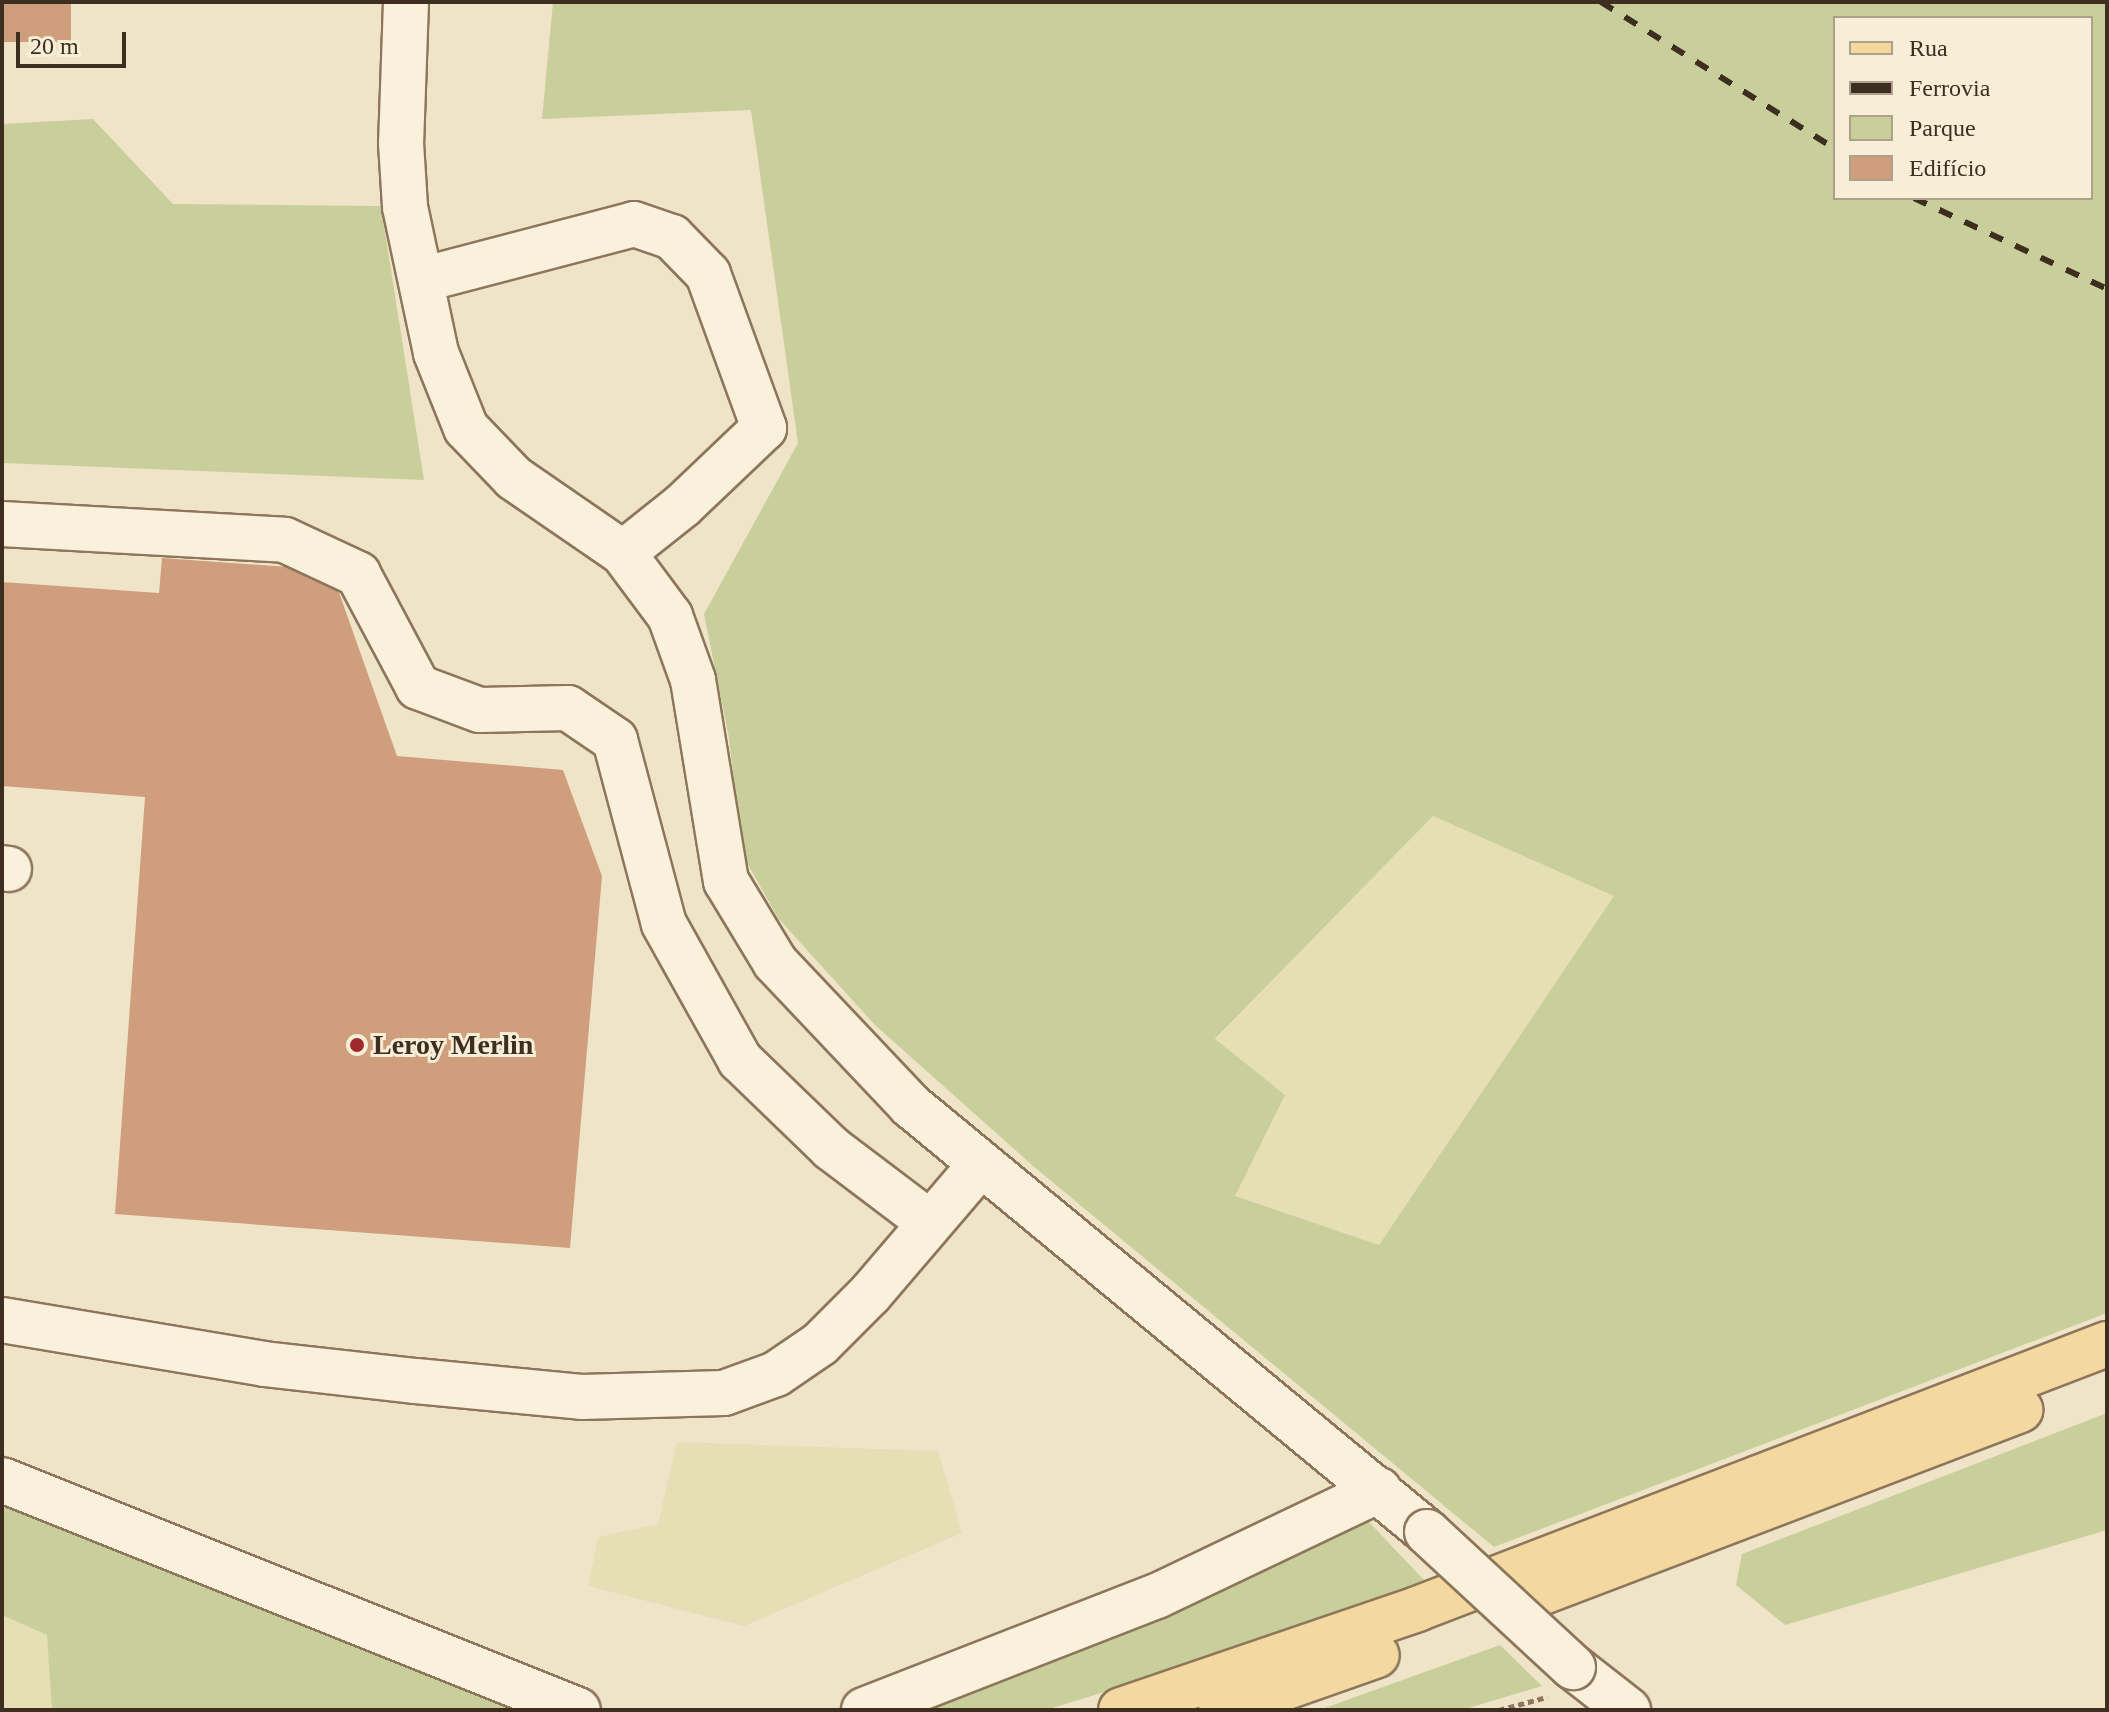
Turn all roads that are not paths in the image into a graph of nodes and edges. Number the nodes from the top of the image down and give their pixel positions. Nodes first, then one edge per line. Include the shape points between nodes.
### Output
1 (406, 2) edge
2 (421, 280) junction
3 (2, 524) edge
4 (623, 553) junction
5 (980, 1165) junction
6 (929, 1222) junction
7 (2, 1320) edge
8 (2107, 1344) edge
9 (2107, 1376) edge
10 (2, 1480) edge
11 (1379, 1490) junction
12 (578, 1710) edge
13 (864, 1710) edge
14 (1121, 1710) edge
15 (1221, 1710) edge
16 (1628, 1710) edge

1 - 2 street via 401,143 405,207
2 - 4 street via 436,353 466,428 514,478
2 - 4 street via 634,224 672,237 708,274 764,428
3 - 6 street via 285,540 358,574 418,687 480,710 568,708 615,740 664,924 740,1060 831,1148
4 - 5 street via 670,616 693,680 726,881 775,962 910,1105
5 - 6 street
5 - 11 street
6 - 7 street via 820,1344 776,1374 724,1393 581,1397 416,1381 264,1364
8 - 14 main road via 1417,1609
9 - 15 main road
10 - 12 street
11 - 13 street via 1157,1596
11 - 16 street, bridge via 1573,1667

